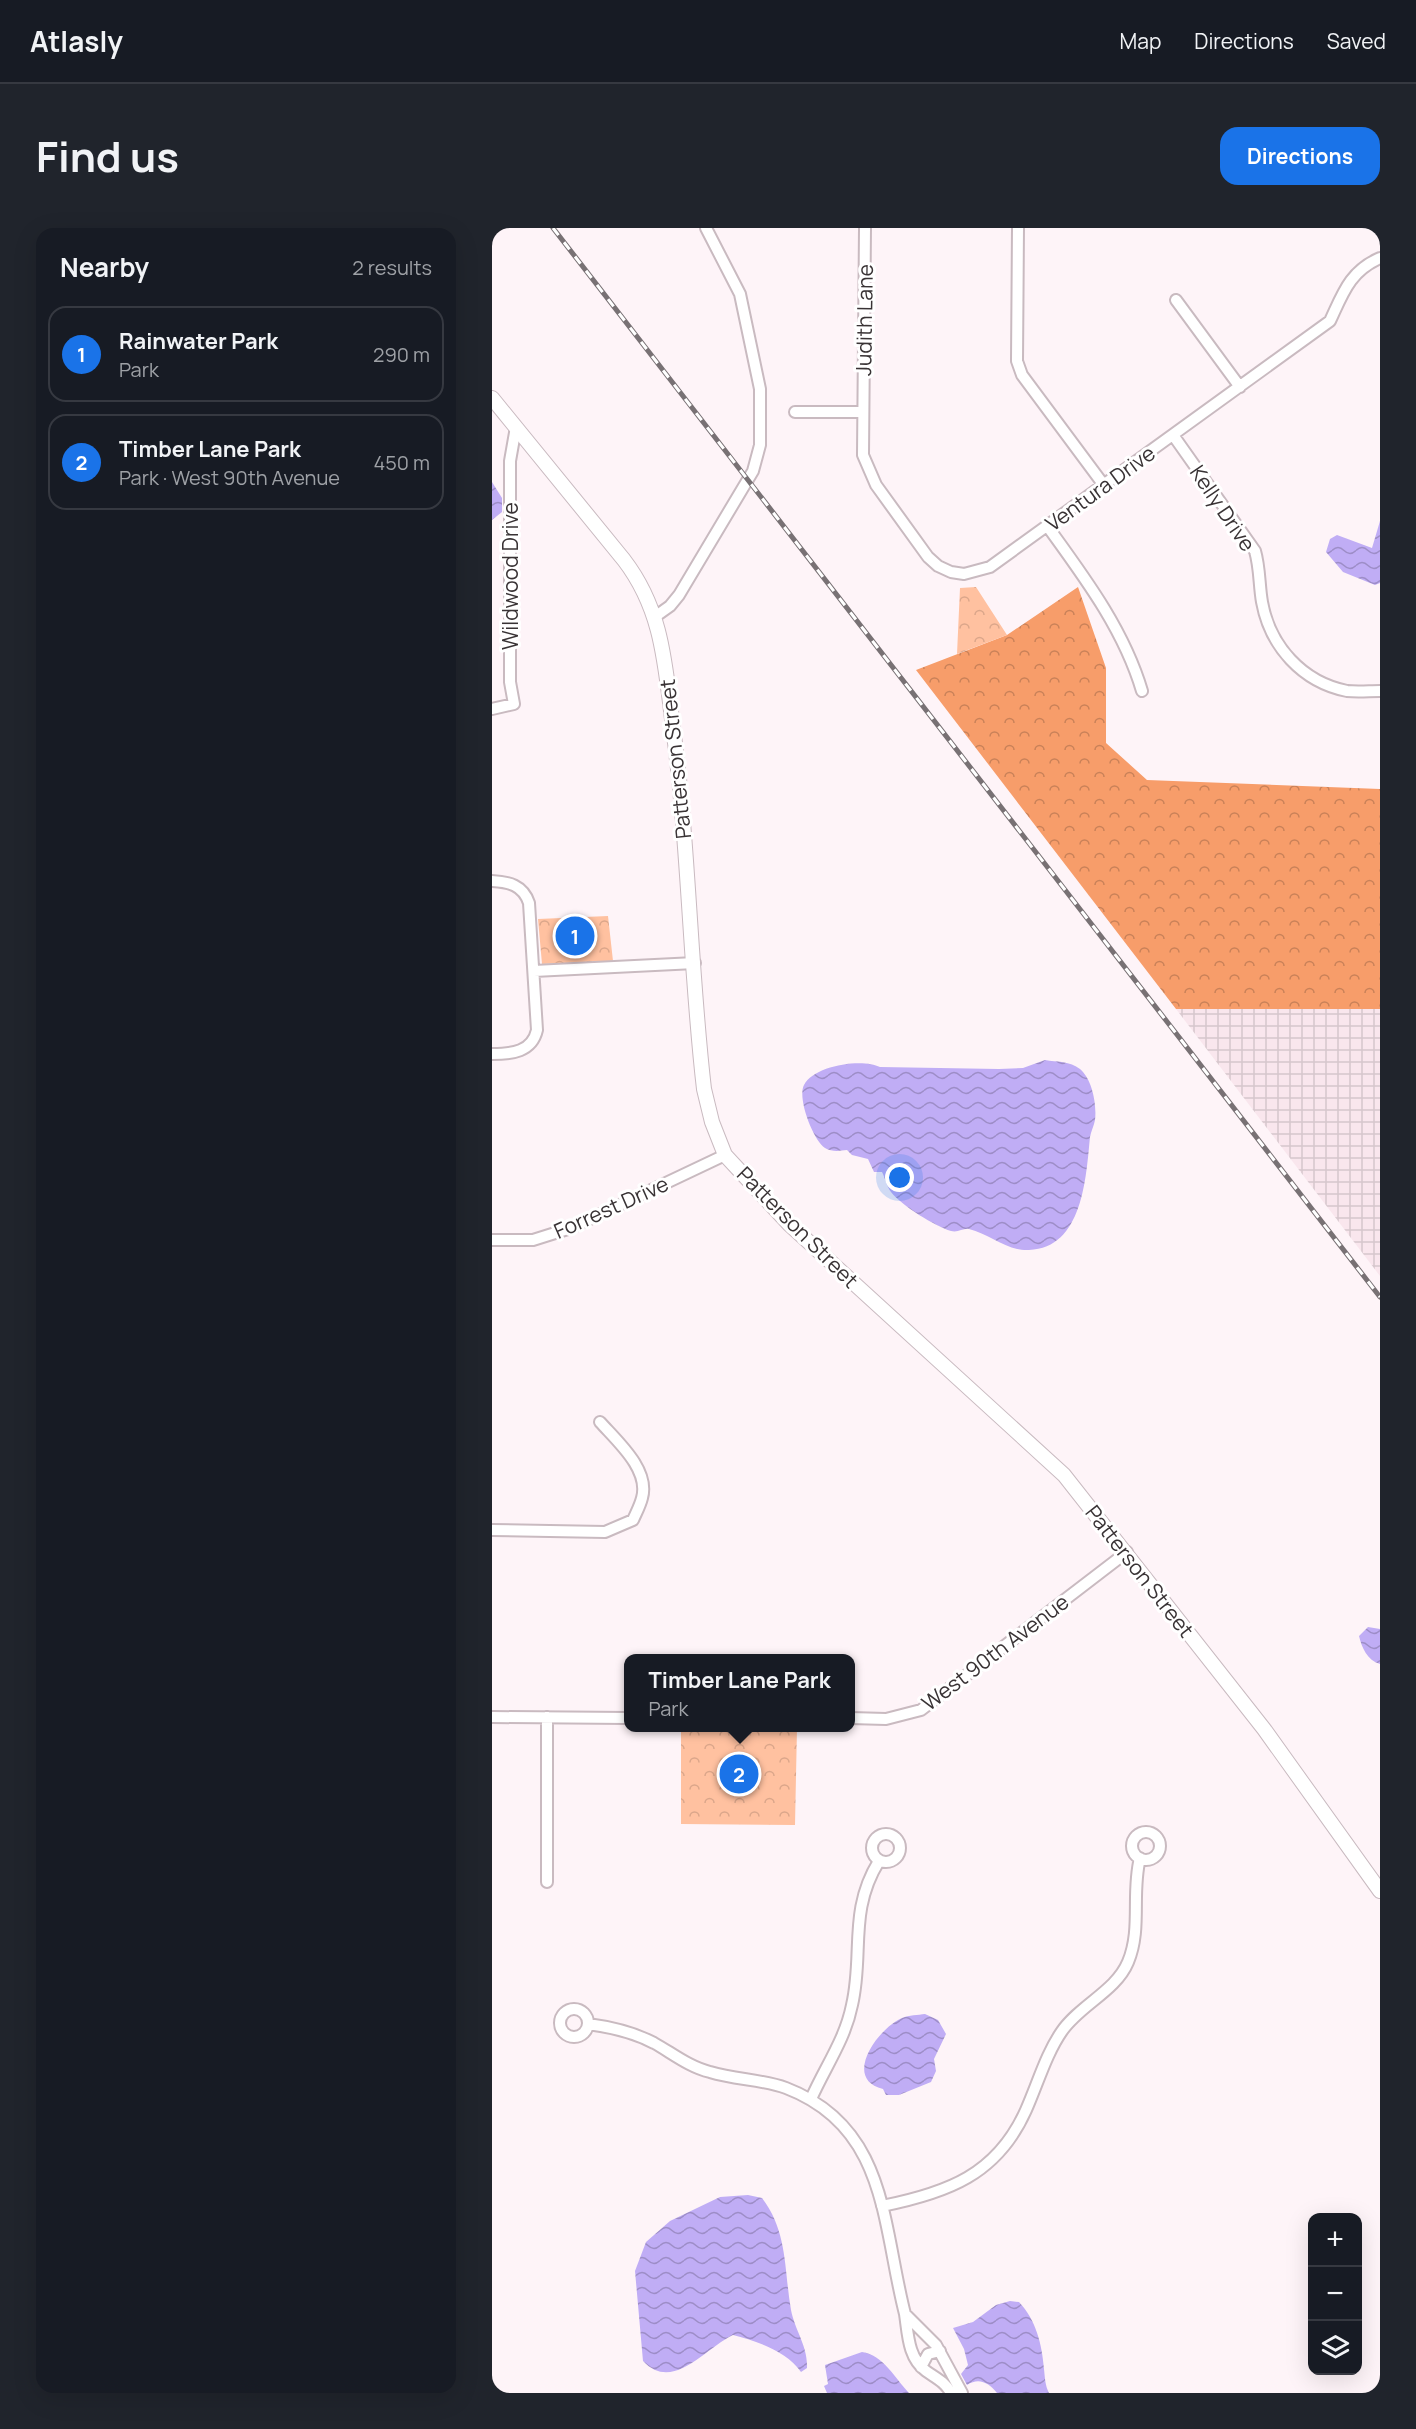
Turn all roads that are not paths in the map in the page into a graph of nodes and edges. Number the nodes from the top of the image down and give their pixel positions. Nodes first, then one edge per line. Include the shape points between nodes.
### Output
1 (706, 228) edge
2 (865, 228) edge
3 (1018, 228) edge
4 (1380, 258) edge
5 (1176, 300) dead end
6 (1240, 387) junction
7 (492, 398) edge
8 (795, 412) dead end
9 (863, 412) junction
10 (516, 427) junction
11 (1173, 435) junction
12 (1103, 484) junction
13 (1048, 527) junction
14 (656, 616) junction
15 (1142, 691) dead end
16 (1380, 692) edge
17 (492, 709) edge
18 (492, 881) edge
19 (694, 963) junction
20 (534, 971) junction
21 (492, 1054) edge
22 (726, 1155) junction
23 (492, 1240) edge
24 (600, 1422) dead end
25 (492, 1530) edge
26 (1126, 1552) junction
27 (492, 1717) edge
28 (547, 1717) junction
29 (624, 1718) edge
30 (855, 1718) edge
31 (1140, 1858) dead end
32 (879, 1861) dead end
33 (547, 1882) dead end
34 (1380, 1891) edge
35 (588, 2024) dead end
36 (811, 2099) junction
37 (882, 2206) junction
38 (905, 2314) junction
39 (940, 2351) junction
40 (921, 2367) junction
41 (955, 2390) edge

1 - 14 street via 740,294 760,389 760,445 753,471 680,595
2 - 9 street, Judith Lane
3 - 12 street via 1017,361 1022,375
4 - 6 street, Ventura Drive via 1349,279 1330,321
5 - 6 street
6 - 11 street, Ventura Drive
7 - 10 street, Patterson Street
8 - 9 street
9 - 13 street, Ventura Drive via 867,471 938,566 951,572 977,572
10 - 14 street, Patterson Street via 624,560
10 - 17 street, Wildwood Drive via 510,460 510,682 514,704
11 - 12 street, Ventura Drive
11 - 16 street, Kelly Drive via 1255,551 1262,602 1273,640 1309,676 1347,690
12 - 13 street, Ventura Drive
13 - 15 street via 1101,602 1137,672
14 - 19 street, Patterson Street via 679,772
18 - 20 street via 508,882 526,895
19 - 20 street
19 - 22 street, Patterson Street via 704,1089
20 - 21 street via 536,1036 530,1045 514,1053
22 - 23 street, Forrest Drive via 571,1228 533,1240
22 - 26 street, Patterson Street via 789,1224 1064,1475
24 - 25 street via 643,1478 643,1497 633,1520 605,1532
26 - 30 street, West 90th Avenue via 921,1710 886,1719
26 - 34 street, Patterson Street via 1264,1729
27 - 28 street
28 - 29 street
28 - 33 street
31 - 37 street via 1136,1873 1136,1930 1127,1965 1071,2018 1015,2132 983,2168 961,2182 939,2193
32 - 36 street via 858,1917 853,2004 835,2056
35 - 36 street via 641,2037 710,2072 762,2080
36 - 37 street via 863,2151 873,2170
37 - 38 street
38 - 39 street
38 - 40 street via 910,2349
39 - 40 street via 928,2354
39 - 41 street
40 - 41 street

